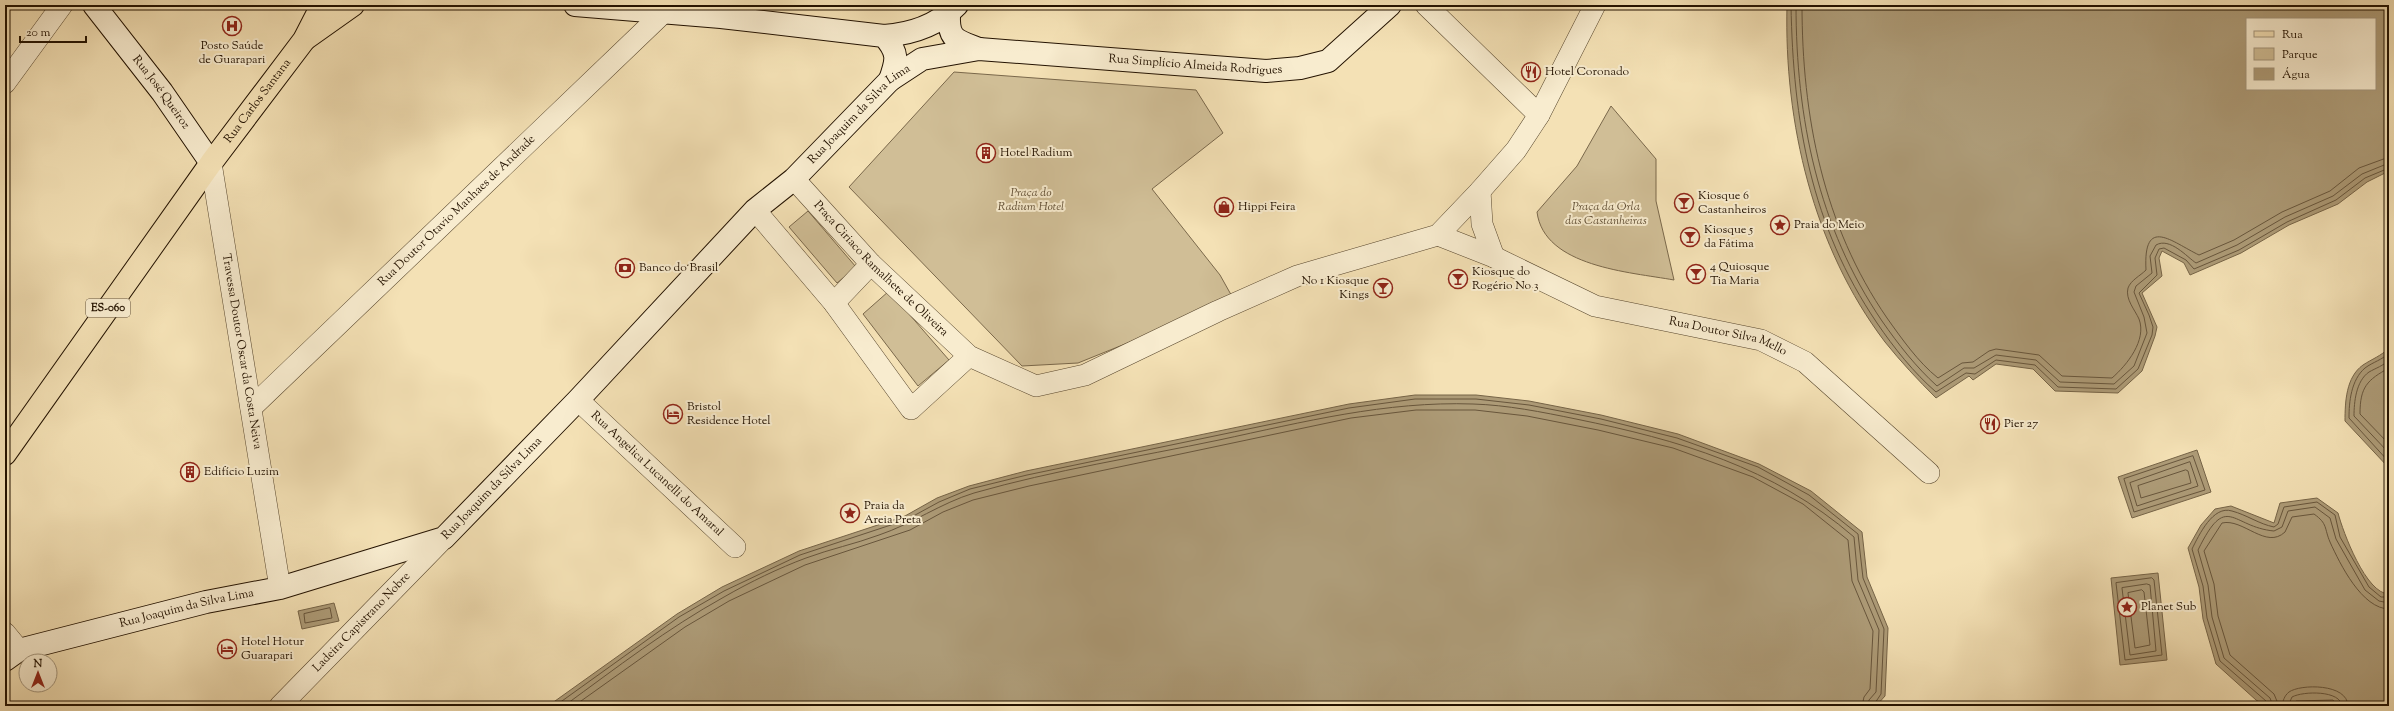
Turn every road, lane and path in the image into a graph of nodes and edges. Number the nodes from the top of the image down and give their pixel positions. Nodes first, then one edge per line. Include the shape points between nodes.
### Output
1 (62, 5) edge
2 (94, 5) edge
3 (322, 5) edge
4 (353, 5) edge
5 (575, 5) edge
6 (1390, 5) edge
7 (1426, 5) edge
8 (1595, 5) edge
9 (953, 9) edge
10 (726, 11) edge
11 (662, 14) junction
12 (884, 36) junction
13 (304, 40) junction
14 (979, 49) junction
15 (890, 80) junction
16 (5, 83) edge
17 (1539, 115) junction
18 (211, 163) junction
19 (794, 179) junction
20 (1480, 191) junction
21 (755, 210) junction
22 (1438, 235) junction
23 (1494, 257) junction
24 (871, 264) junction
25 (834, 303) junction
26 (969, 356) junction
27 (578, 400) junction
28 (251, 408) junction
29 (5, 454) edge
30 (1929, 473) dead end
31 (444, 538) junction
32 (735, 547) dead end
33 (280, 588) junction
34 (5, 634) edge
35 (12, 655) edge
36 (280, 706) edge

1 - 16 street
2 - 18 street, Rua José Queiroz via 162,92
3 - 13 main road, Rua Carlos Santana / ES-060
4 - 13 main road, Rua Carlos Santana / ES-060
5 - 11 street
6 - 14 street, Rua Simplício Almeida Rodrigues via 1328,61 1300,68 1266,71
7 - 17 street
8 - 17 street
9 - 12 street via 922,29
9 - 14 street via 948,30 955,40
10 - 11 street
10 - 12 street
11 - 28 street, Rua Doutor Otavio Manhaes de Andrade
12 - 15 street via 894,47 897,62
13 - 18 main road, Rua Carlos Santana / ES-060
14 - 15 street, Rua Joaquim da Silva Lima via 922,59
15 - 19 street, Rua Joaquim da Silva Lima
17 - 20 street via 1516,150
18 - 28 street, Travessa Doutor Oscar da Costa Neiva
18 - 29 main road, ES-060
19 - 21 street, Rua Joaquim da Silva Lima
19 - 24 street, Praça Ciriaco Ramalhete de Oliveira
20 - 22 street
20 - 23 street via 1482,224
21 - 25 street
21 - 27 street, Rua Joaquim da Silva Lima
22 - 23 street, Rua Doutor Silva Mello
22 - 26 street, Praça Ciriaco Ramalhete de Oliveira via 1297,276 1085,375 1036,386
23 - 30 street, Rua Doutor Silva Mello via 1594,306 1761,340 1805,362
24 - 25 street
24 - 26 street, Praça Ciriaco Ramalhete de Oliveira
25 - 26 street via 911,409
27 - 31 street, Rua Joaquim da Silva Lima
27 - 32 street, Rua Angelica Lucanelli do Amaral
28 - 33 street, Travessa Doutor Oscar da Costa Neiva
31 - 33 street, Rua Joaquim da Silva Lima
31 - 36 street, Ladeira Capistrano Nobre
33 - 35 street, Rua Joaquim da Silva Lima via 206,602
34 - 35 street

